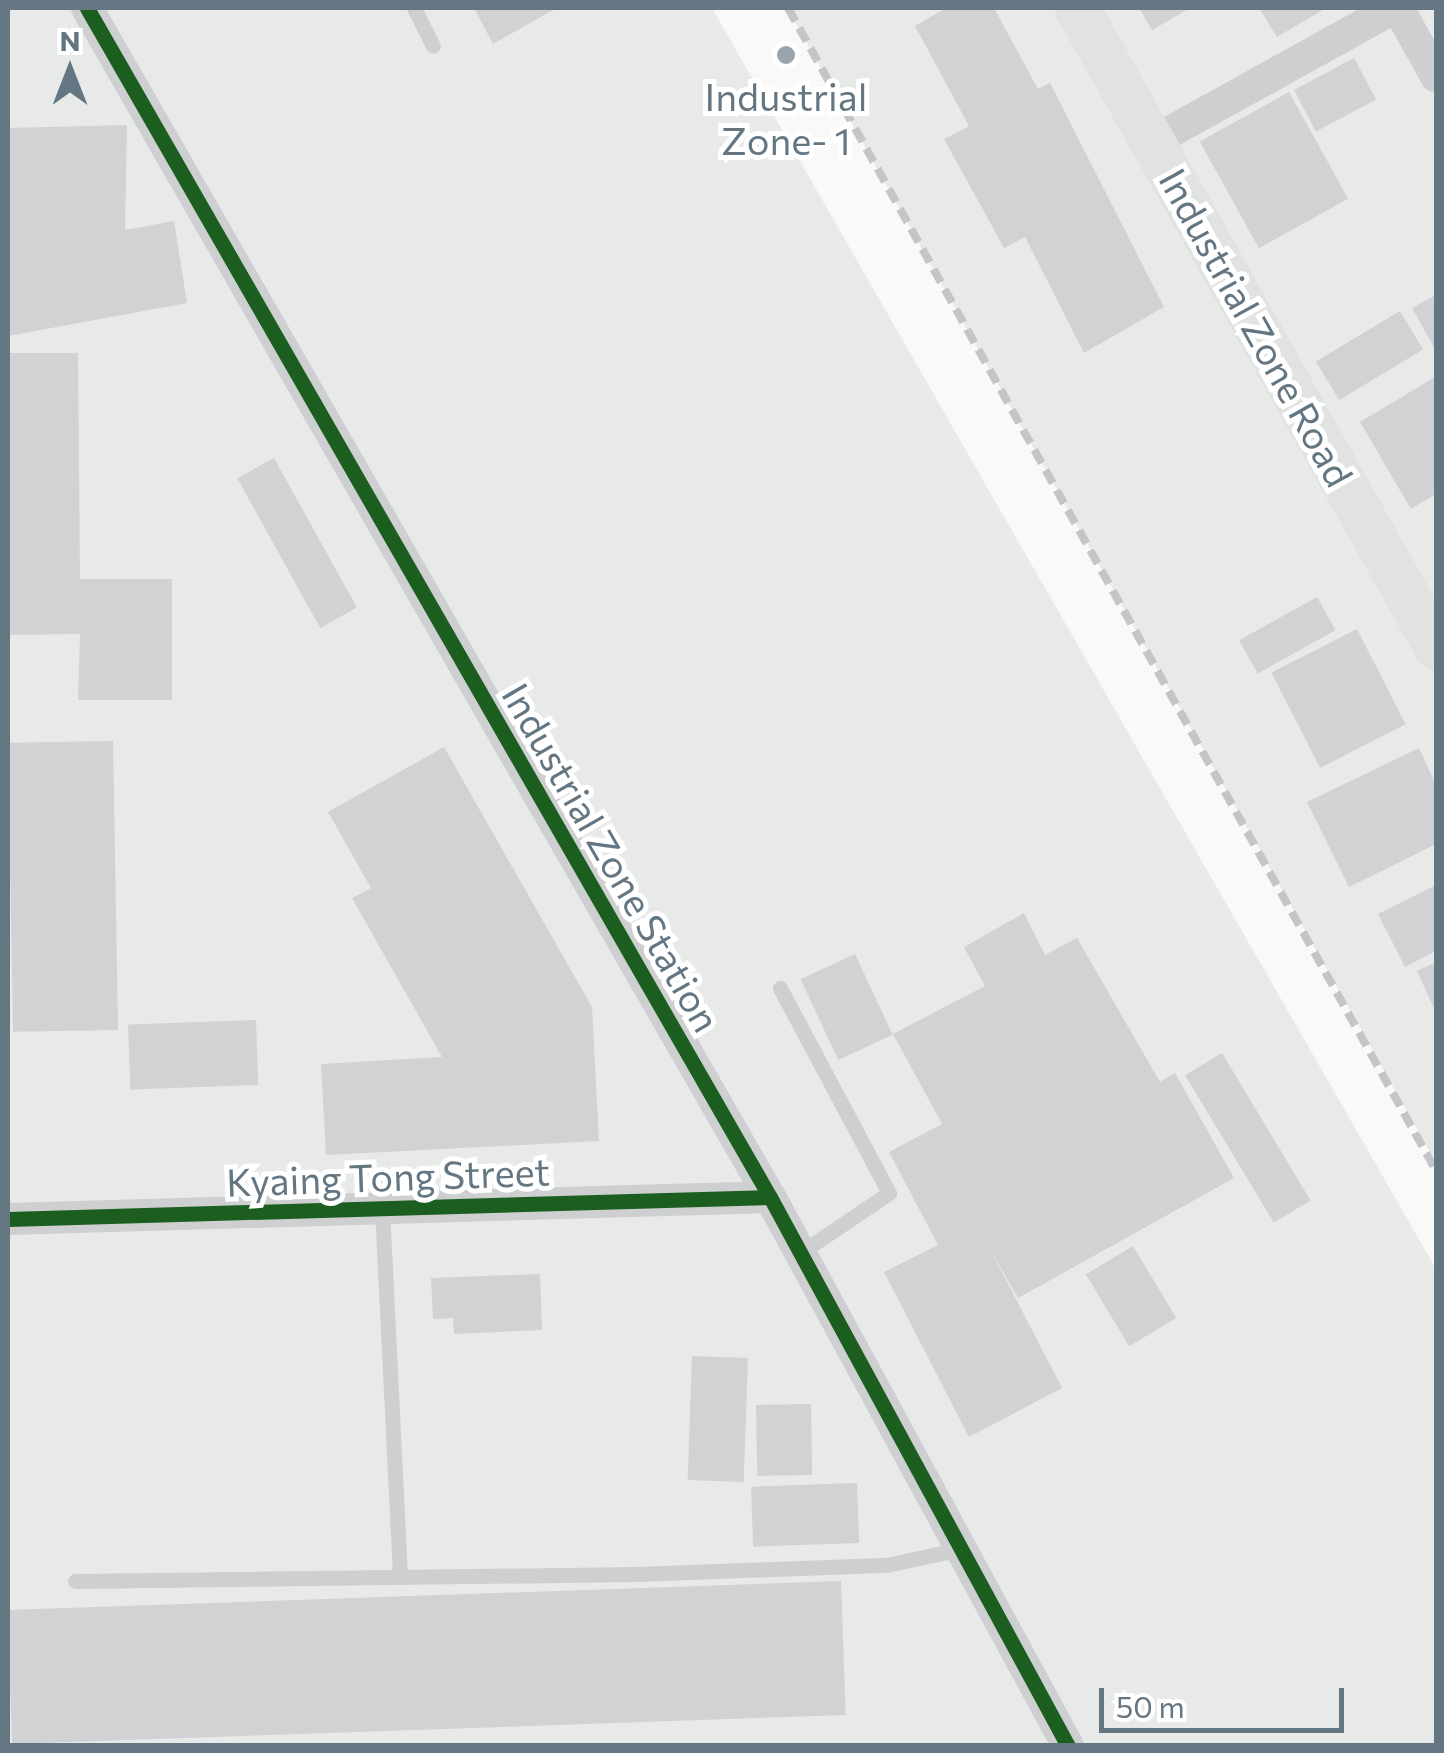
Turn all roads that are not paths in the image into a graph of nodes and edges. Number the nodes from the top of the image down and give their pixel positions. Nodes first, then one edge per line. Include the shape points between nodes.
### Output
1 (88, 8) edge
2 (414, 8) edge
3 (1077, 8) edge
4 (1396, 8) edge
5 (433, 46) dead end
6 (1436, 76) edge
7 (1152, 142) junction
8 (1436, 648) edge
9 (780, 988) dead end
10 (770, 1197) junction
11 (382, 1208) junction
12 (8, 1219) edge
13 (800, 1253) junction
14 (961, 1549) junction
15 (400, 1577) junction
16 (74, 1581) dead end
17 (1068, 1746) edge

1 - 10 street, Industrial Zone Station
2 - 5 lane
3 - 7 street, Industrial Zone Road
4 - 6 street
4 - 7 street
7 - 8 street, Industrial Zone Road
9 - 13 lane via 890,1193
10 - 11 street, Kyaing Tong Street
10 - 13 street, Industrial Zone Station
11 - 12 street, Kyaing Tong Street
11 - 15 lane
13 - 14 street, Industrial Zone Station
14 - 15 lane via 887,1565
14 - 17 street, Industrial Zone Station
15 - 16 lane

